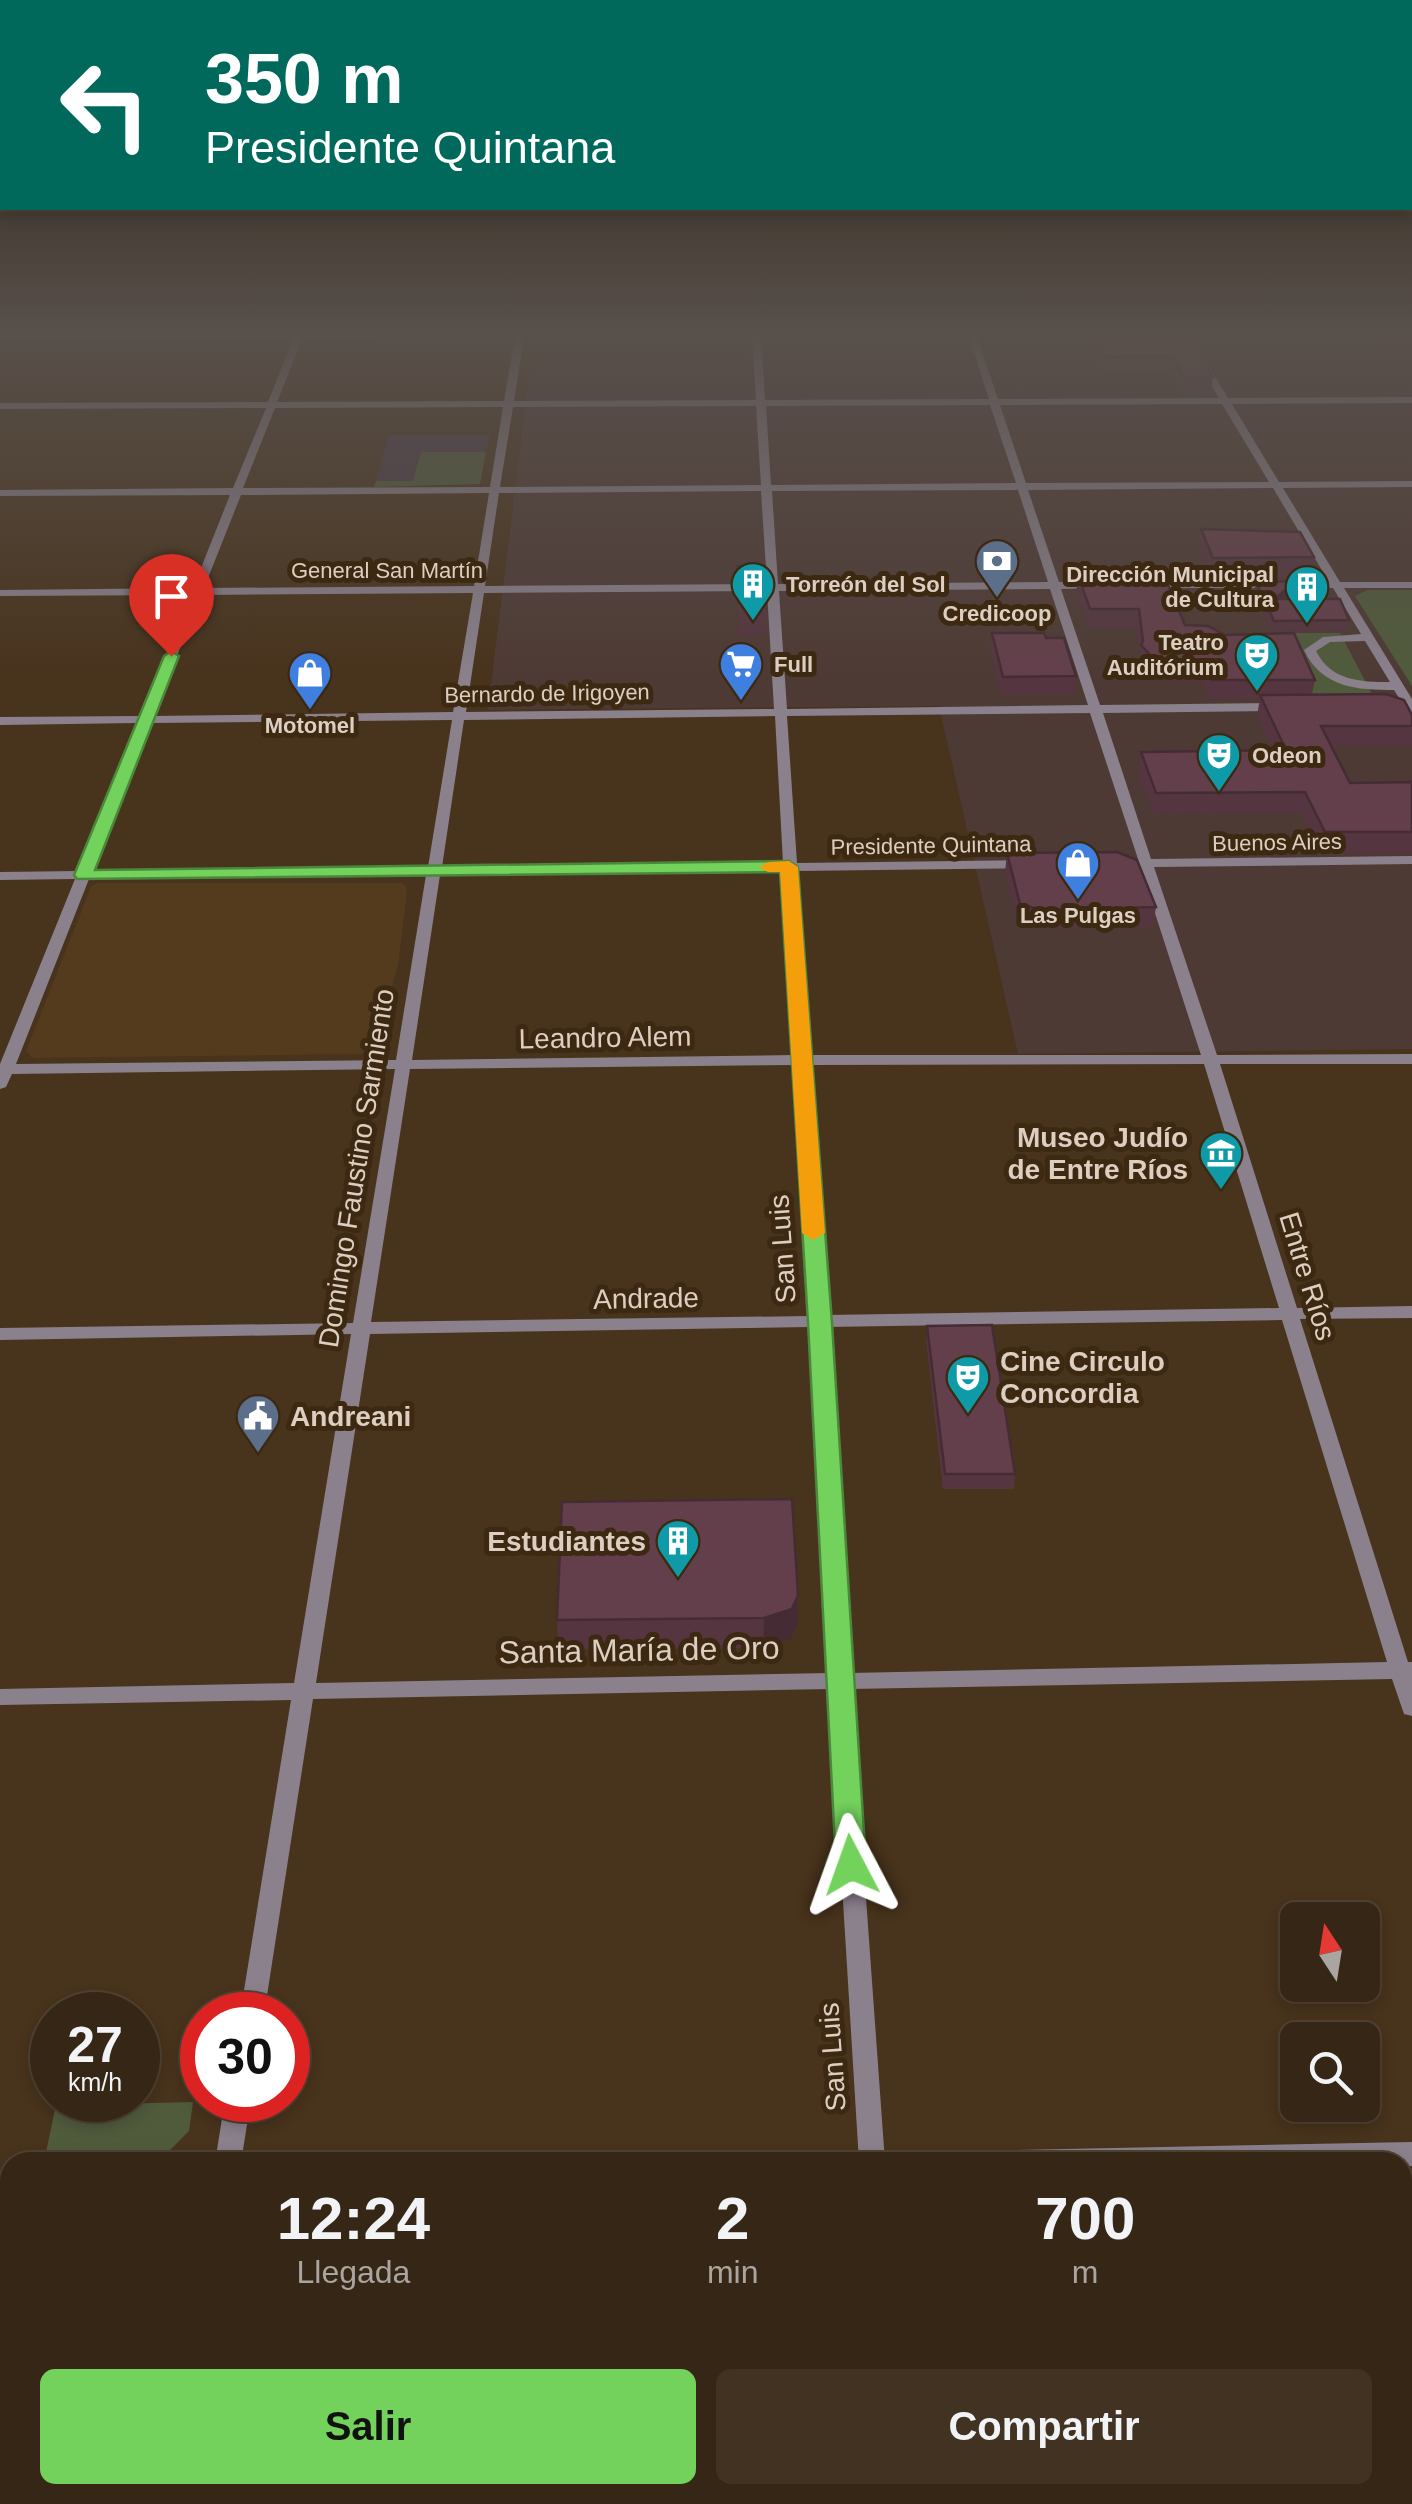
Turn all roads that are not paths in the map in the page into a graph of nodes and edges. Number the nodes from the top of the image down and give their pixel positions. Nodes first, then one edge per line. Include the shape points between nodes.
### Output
1 (255, 448) edge
2 (504, 448) edge
3 (765, 448) edge
4 (1010, 448) edge
5 (1254, 448) edge
6 (1412, 484) edge
7 (1023, 486) junction
8 (1277, 486) junction
9 (768, 487) junction
10 (498, 489) junction
11 (237, 491) junction
12 (0, 493) edge
13 (1334, 584) junction
14 (1412, 584) edge
15 (1135, 585) edge
16 (1055, 586) junction
17 (1115, 586) edge
18 (774, 588) junction
19 (480, 590) junction
20 (197, 592) junction
21 (0, 593) edge
22 (1367, 637) junction
23 (1398, 686) junction
24 (1292, 706) edge
25 (1390, 706) edge
26 (1411, 707) edge
27 (1095, 708) junction
28 (780, 710) junction
29 (461, 714) junction
30 (146, 720) junction
31 (0, 721) edge
32 (1412, 860) edge
33 (1133, 863) junction
34 (1045, 864) edge
35 (789, 867) junction
36 (436, 870) junction
37 (84, 875) junction
38 (0, 876) edge
39 (1412, 1059) edge
40 (801, 1060) junction
41 (1211, 1061) junction
42 (405, 1065) junction
43 (2, 1074) edge
44 (1412, 1312) edge
45 (1292, 1314) junction
46 (820, 1323) junction
47 (364, 1328) junction
48 (0, 1334) edge
49 (1406, 1670) edge
50 (838, 1679) junction
51 (305, 1689) junction
52 (0, 1698) edge
53 (1412, 1708) edge
54 (256, 1992) edge
55 (234, 2122) edge
56 (230, 2152) edge
57 (871, 2152) edge

1 - 11 street
2 - 10 street, Domingo Faustino Sarmiento
3 - 9 street, San Luis
4 - 7 street, Entre Ríos
5 - 8 street
6 - 8 street
7 - 8 street
7 - 9 street
7 - 16 street, Entre Ríos
8 - 13 street
9 - 10 street
9 - 18 street, San Luis
10 - 11 street
10 - 19 street, Domingo Faustino Sarmiento
11 - 12 street
11 - 20 street
13 - 14 street
13 - 15 street
13 - 22 street
16 - 17 street, General San Martín
16 - 18 street, General San Martín
16 - 27 street, Entre Ríos
18 - 19 street, General San Martín
18 - 28 street, San Luis
19 - 20 street, General San Martín
19 - 29 street, Domingo Faustino Sarmiento
20 - 21 street, General San Martín
20 - 30 street
22 - 23 street
22 - 23 street via 1320,641 1310,654 1320,672 1341,681
23 - 26 street
24 - 27 street, Bernardo de Irigoyen
25 - 26 street
27 - 28 street, Bernardo de Irigoyen
27 - 33 street, Entre Ríos
28 - 29 street, Bernardo de Irigoyen
28 - 35 street, San Luis
29 - 30 street, Bernardo de Irigoyen
29 - 36 street, Domingo Faustino Sarmiento
30 - 31 street, Bernardo de Irigoyen
30 - 37 street
32 - 33 street, Buenos Aires
33 - 41 street, Entre Ríos
34 - 35 street, Presidente Quintana
35 - 36 street, Presidente Quintana
35 - 40 street, San Luis
36 - 37 street, Presidente Quintana
36 - 42 street, Domingo Faustino Sarmiento
37 - 38 street, Presidente Quintana
37 - 43 street
39 - 41 street, Leandro Alem
40 - 41 street, Leandro Alem
40 - 42 street, Leandro Alem
40 - 46 street, San Luis
41 - 45 street, Entre Ríos
42 - 43 street, Leandro Alem
42 - 47 street, Domingo Faustino Sarmiento
44 - 45 street, Andrade
45 - 46 street, Andrade
45 - 49 street, Entre Ríos
46 - 47 street, Andrade
46 - 50 street, San Luis
47 - 48 street, Andrade
47 - 51 street, Domingo Faustino Sarmiento
49 - 50 street, Santa María de Oro
49 - 53 street, Entre Ríos
50 - 51 street, Santa María de Oro
50 - 57 street, San Luis
51 - 52 street, Santa María de Oro
51 - 54 street, Domingo Faustino Sarmiento
55 - 56 street

